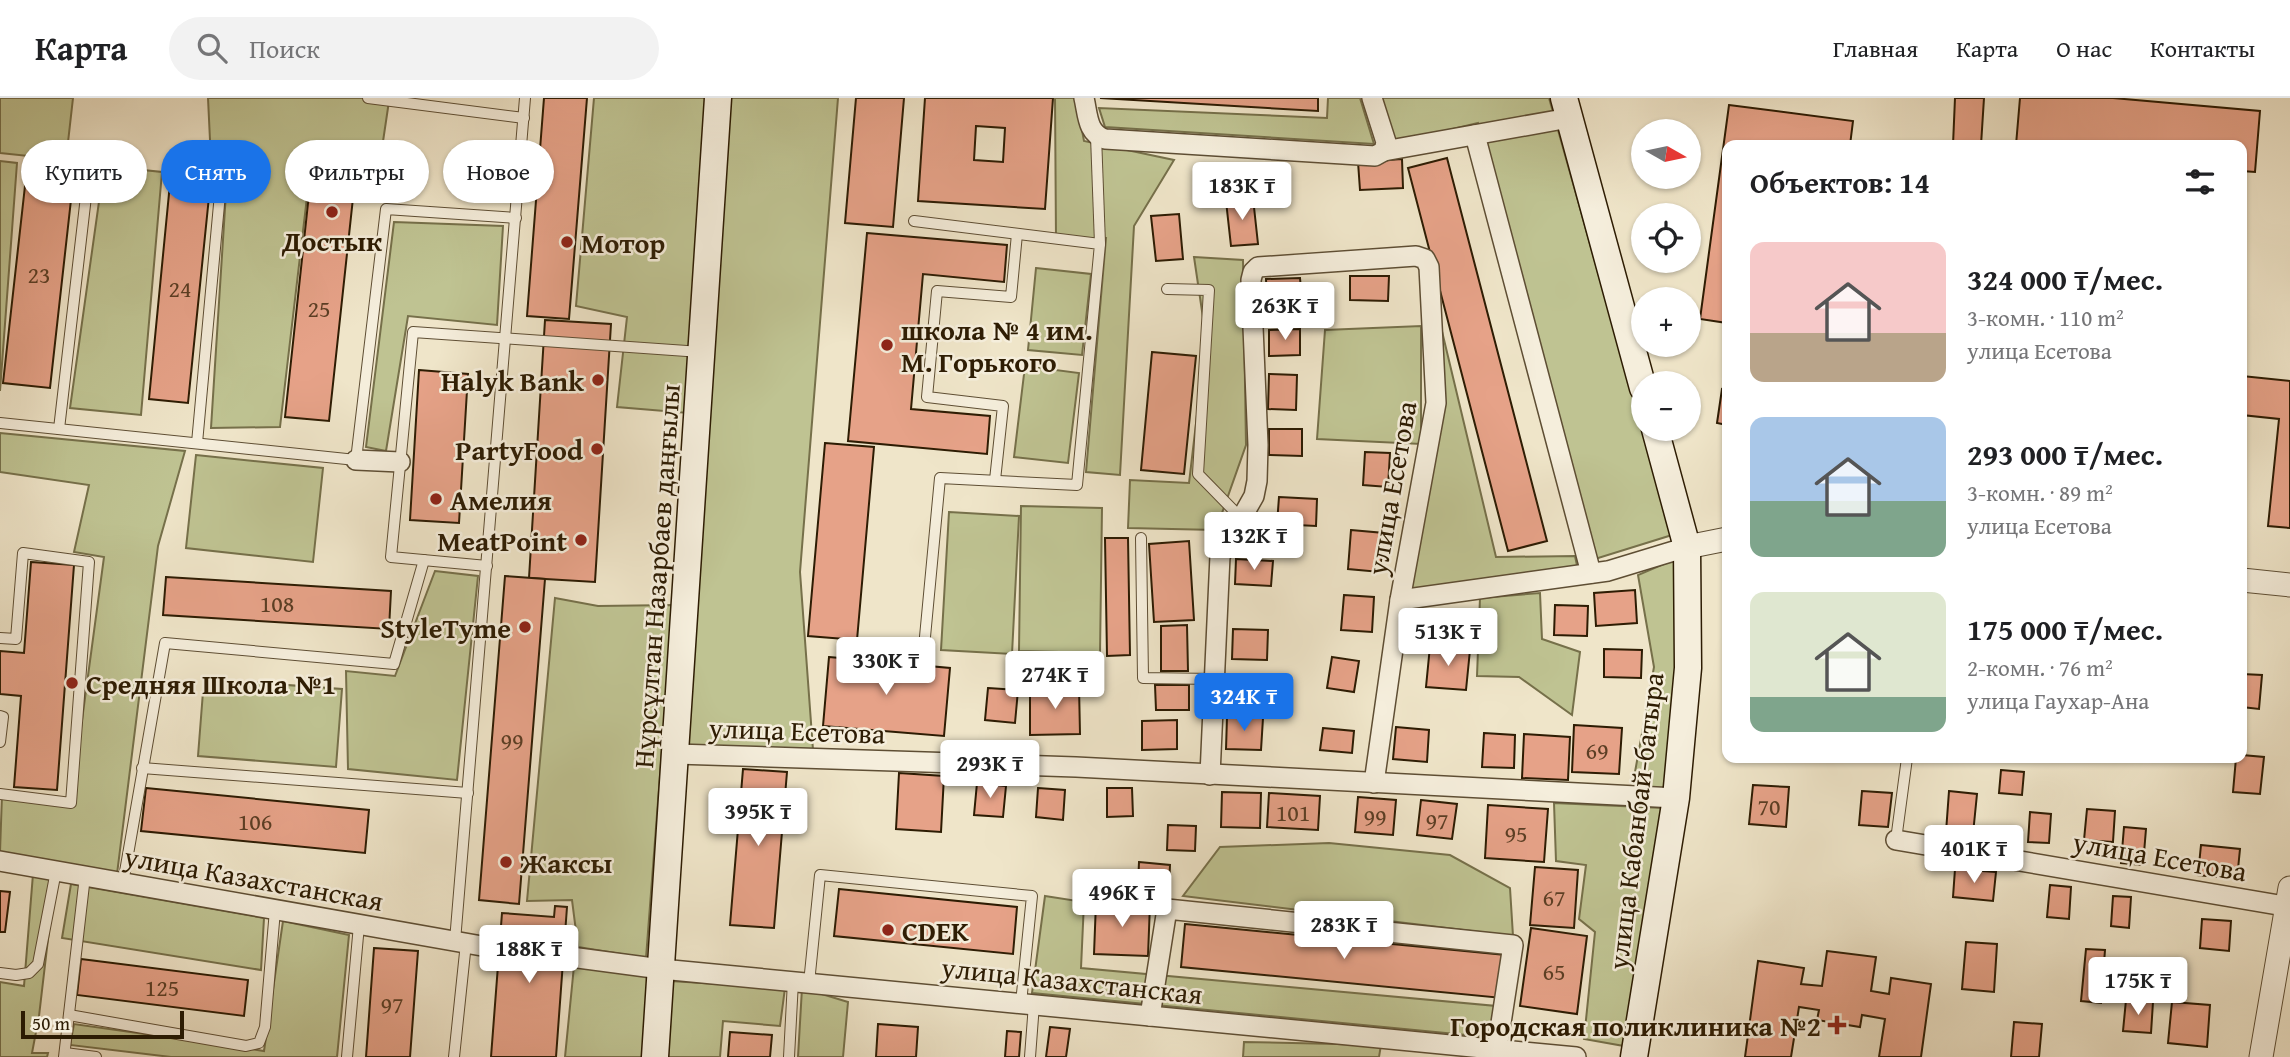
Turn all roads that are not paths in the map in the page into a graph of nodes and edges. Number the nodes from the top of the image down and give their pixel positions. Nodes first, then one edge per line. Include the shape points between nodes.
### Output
1 (368, 98) edge
2 (525, 98) edge
3 (718, 98) edge
4 (1084, 98) edge
5 (1372, 98) edge
6 (1567, 108) edge
7 (524, 118) junction
8 (1475, 135) junction
9 (1096, 136) junction
10 (1384, 151) junction
11 (85, 203) edge
12 (219, 203) edge
13 (516, 218) junction
14 (914, 221) dead end
15 (1017, 234) junction
16 (1100, 244) junction
17 (1167, 289) dead end
18 (506, 339) junction
19 (701, 352) junction
20 (1638, 371) edge
21 (0, 423) edge
22 (59, 429) junction
23 (1657, 441) edge
24 (197, 443) junction
25 (356, 460) junction
26 (400, 463) junction
27 (995, 481) junction
28 (1241, 518) junction
29 (1142, 538) dead end
30 (1722, 540) edge
31 (1687, 547) junction
32 (424, 560) junction
33 (487, 566) junction
34 (1591, 573) junction
35 (2247, 581) edge
36 (2290, 585) edge
37 (1400, 600) junction
38 (0, 638) edge
39 (923, 658) dead end
40 (1214, 679) junction
41 (0, 716) edge
42 (0, 742) edge
43 (676, 754) junction
44 (1906, 763) edge
45 (142, 768) junction
46 (1210, 775) junction
47 (1374, 783) junction
48 (468, 793) junction
49 (0, 794) edge
50 (1676, 798) junction
51 (1896, 840) joint
52 (0, 861) edge
53 (56, 871) junction
54 (85, 876) junction
55 (123, 883) junction
56 (2289, 900) edge
57 (275, 910) junction
58 (359, 925) junction
59 (461, 942) junction
60 (499, 949) tunnel mouth
61 (563, 956) tunnel mouth
62 (661, 968) junction
63 (0, 973) edge
64 (801, 982) junction
65 (1028, 1004) junction
66 (69, 1015) junction
67 (1150, 1016) junction
68 (1497, 1049) junction
69 (65, 1055) edge
70 (96, 1057) edge
71 (347, 1057) edge
72 (454, 1057) edge
73 (655, 1057) edge
74 (789, 1057) edge
75 (1030, 1057) edge
76 (1576, 1057) edge
77 (1634, 1057) edge
78 (2261, 1057) edge

1 - 7 lane
2 - 7 lane
3 - 19 main road, Нұрсұлтан Назарбаев даңғылы
4 - 9 street
5 - 10 street via 1386,142
6 - 8 street
6 - 20 main road
7 - 13 lane
8 - 10 street
8 - 34 street
9 - 10 street via 1375,156
9 - 16 lane
11 - 22 lane
12 - 24 lane
13 - 18 lane
13 - 25 lane via 386,208
14 - 15 lane
15 - 16 lane
15 - 27 lane via 1011,297 937,290 926,397 1003,405
16 - 27 lane via 1077,485
17 - 28 lane via 1209,290 1198,474
18 - 19 lane
18 - 26 lane via 413,332
18 - 33 lane
19 - 43 main road, Нұрсұлтан Назарбаев даңғылы
21 - 22 lane
22 - 24 lane
23 - 31 main road, улица Кабанбай-батыра
24 - 25 lane
25 - 26 street
26 - 32 lane via 391,557
27 - 39 lane via 940,478
28 - 37 street, улица Есетова via 1257,481 1253,272 1258,267 1425,259 1436,403
28 - 40 street, улица Есетова via 1220,556
29 - 40 lane via 1143,678
30 - 31 street
31 - 34 street
31 - 50 main road, улица Кабанбай-батыра via 1688,668
32 - 33 lane
32 - 45 lane via 394,664 164,643
33 - 48 lane
34 - 37 street
35 - 36 street
37 - 47 street, улица Есетова
38 - 49 lane via 16,639 23,553 89,562 71,803
40 - 46 street, улица Есетова
41 - 42 lane
43 - 46 street, улица Есетова
43 - 62 main road, Нұрсұлтан Назарбаев даңғылы
44 - 51 lane
45 - 48 lane
45 - 55 lane
46 - 47 street, улица Есетова
47 - 50 street, улица Есетова
48 - 59 lane
50 - 77 main road, улица Кабанбай-батыра
51 - 56 street, улица Есетова
52 - 53 street, улица Казахстанская
53 - 54 street, улица Казахстанская
53 - 63 lane via 37,964 29,973
54 - 55 street, улица Казахстанская
54 - 66 lane
55 - 57 street, улица Казахстанская
56 - 78 street
57 - 58 street, улица Казахстанская
57 - 66 lane via 265,1027 259,1043 246,1046
58 - 59 street, улица Казахстанская
58 - 71 lane
59 - 60 street, улица Казахстанская
59 - 72 lane
61 - 62 street, улица Казахстанская
62 - 64 street, улица Казахстанская
62 - 73 main road, Нұрсұлтан Назарбаев даңғылы
64 - 65 street, улица Казахстанская
64 - 65 lane via 820,875 1032,897
64 - 74 lane
65 - 67 street, улица Казахстанская
65 - 75 lane
66 - 69 lane
67 - 68 street, улица Казахстанская
67 - 68 street via 1167,909 1513,945
68 - 76 street, улица Казахстанская
69 - 70 lane

